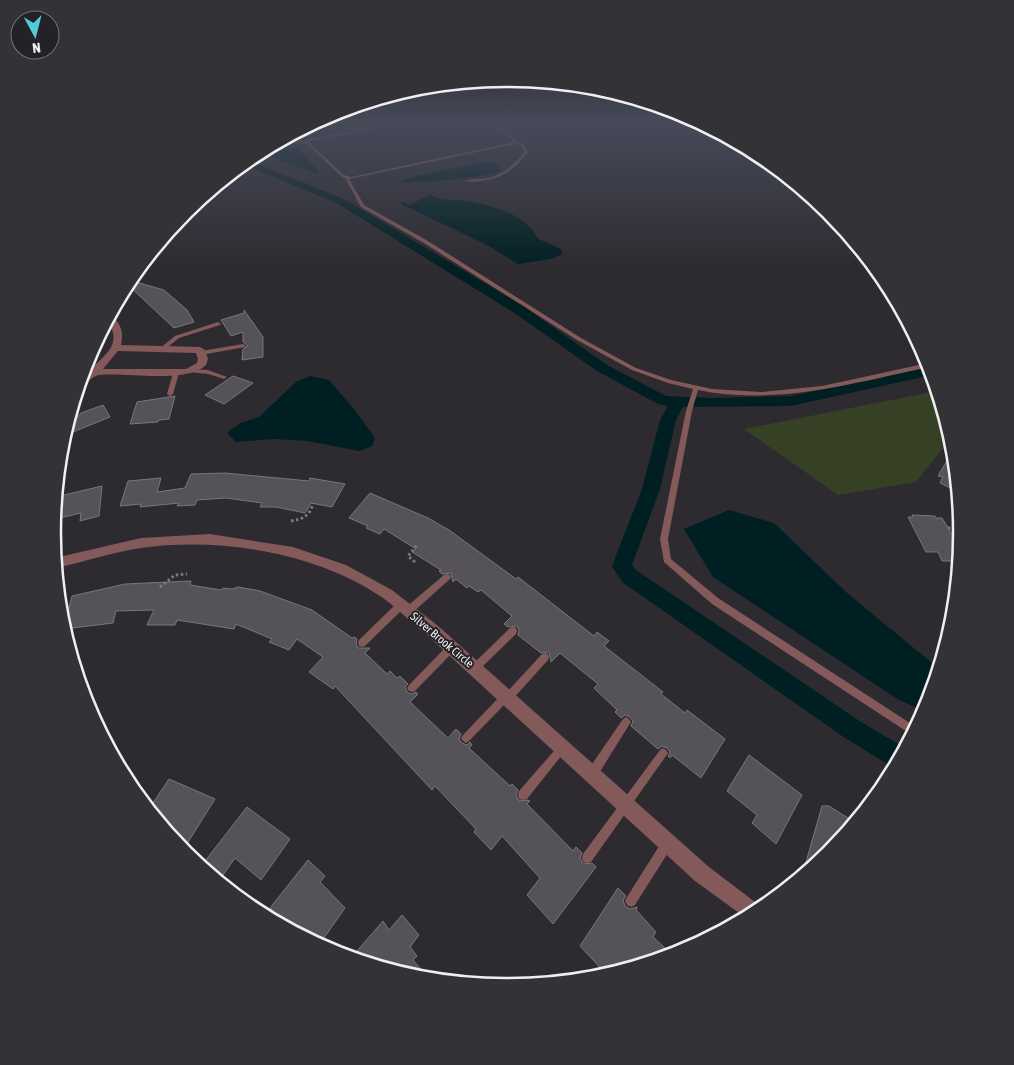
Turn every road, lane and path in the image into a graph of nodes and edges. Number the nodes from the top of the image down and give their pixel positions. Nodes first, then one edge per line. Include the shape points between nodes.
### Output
1 (336, 171) edge
2 (383, 171) edge
3 (510, 171) edge
4 (347, 178) junction
5 (466, 182) dead end
6 (115, 322) edge
7 (218, 324) dead end
8 (243, 346) dead end
9 (116, 348) junction
10 (162, 349) junction
11 (201, 352) junction
12 (921, 367) edge
13 (92, 370) edge
14 (191, 370) junction
15 (92, 371) edge
16 (176, 373) junction
17 (224, 377) dead end
18 (696, 388) junction
19 (170, 394) dead end
20 (313, 503) dead end
21 (292, 522) dead end
22 (948, 528) dead end
23 (953, 528) edge
24 (417, 545) dead end
25 (62, 562) edge
26 (415, 562) dead end
27 (187, 574) dead end
28 (447, 577) dead end
29 (160, 587) dead end
30 (404, 608) junction
31 (513, 630) dead end
32 (362, 643) dead end
33 (450, 649) junction
34 (545, 656) dead end
35 (474, 668) junction
36 (412, 688) dead end
37 (507, 697) junction
38 (626, 722) dead end
39 (908, 727) edge
40 (466, 738) dead end
41 (563, 747) junction
42 (663, 753) dead end
43 (592, 774) junction
44 (523, 794) dead end
45 (626, 804) junction
46 (668, 842) junction
47 (587, 858) dead end
48 (631, 901) dead end
49 (747, 908) edge

1 - 4 lane
2 - 4 lane
3 - 5 lane via 504,176
4 - 18 lane via 362,206 426,242 579,338 634,369
6 - 9 street via 118,331
7 - 10 lane via 177,337
8 - 11 lane
9 - 10 street
9 - 13 street via 107,360
10 - 11 street
11 - 14 street via 201,365
12 - 18 lane via 822,388 761,394
14 - 16 street
14 - 17 lane
15 - 16 street
16 - 19 lane
18 - 39 lane via 664,539 667,560 715,601
20 - 21 path via 309,515
22 - 23 path
24 - 26 path via 408,556
25 - 30 street, Silver Brook Circle via 141,543 210,539 293,552 341,569 387,594
27 - 29 path via 175,575
28 - 30 lane
30 - 32 lane
30 - 33 street, Silver Brook Circle
31 - 35 lane
33 - 35 street, Silver Brook Circle
33 - 36 lane
34 - 37 lane
35 - 37 street, Silver Brook Circle
37 - 40 lane
37 - 41 street, Silver Brook Circle
38 - 43 lane
41 - 43 street, Silver Brook Circle
41 - 44 lane
42 - 45 lane
43 - 45 street, Silver Brook Circle
45 - 46 street, Silver Brook Circle
45 - 47 lane
46 - 48 lane
46 - 49 street, Silver Brook Circle via 702,874

